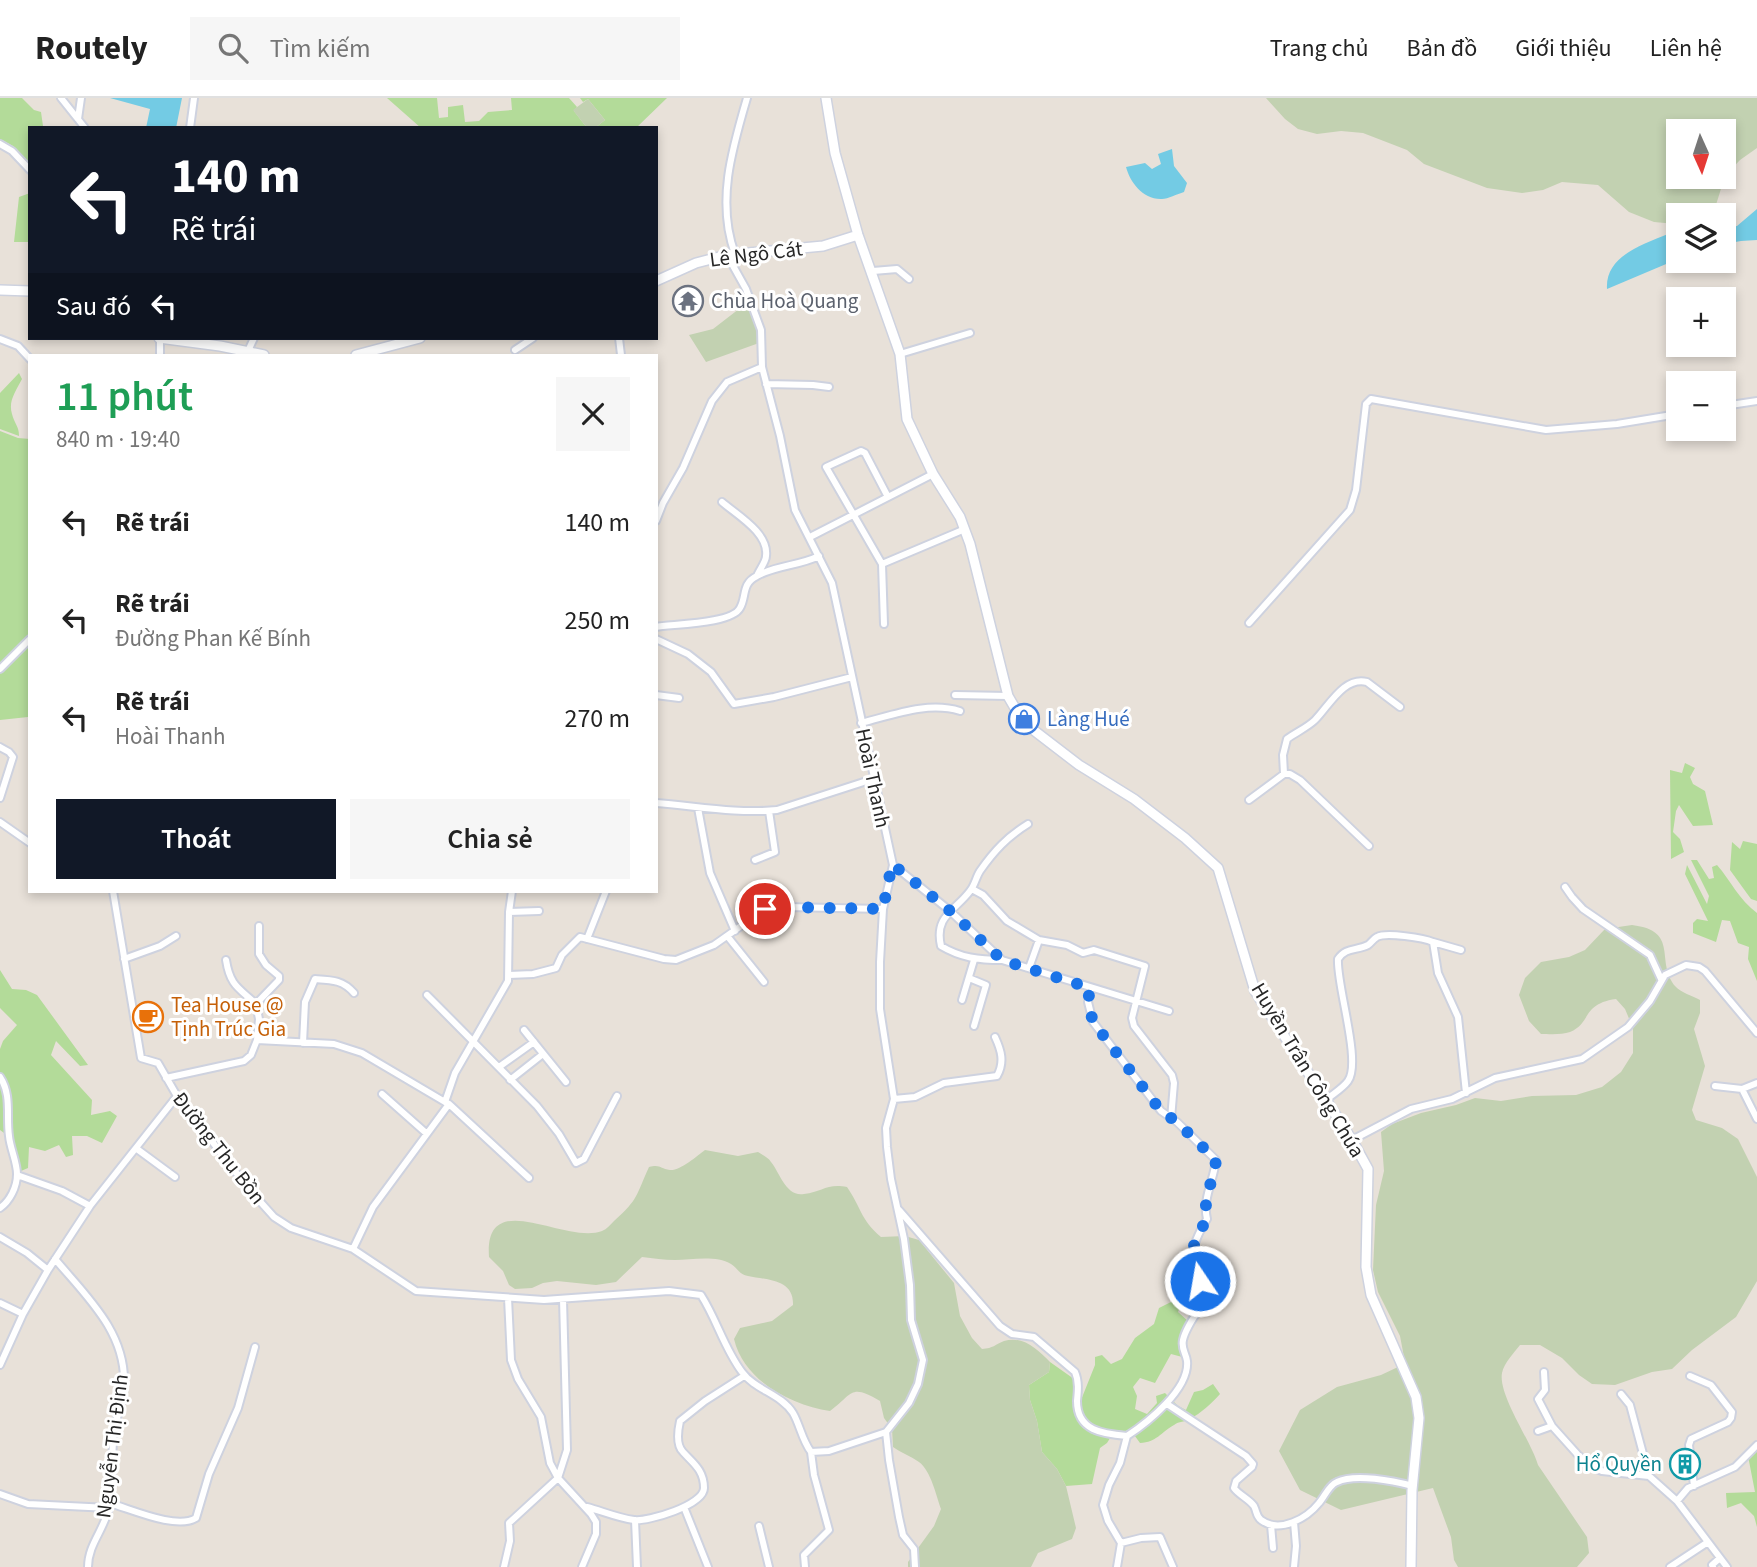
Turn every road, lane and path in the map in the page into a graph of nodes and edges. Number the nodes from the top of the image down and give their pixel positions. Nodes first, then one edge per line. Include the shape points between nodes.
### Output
1 (61, 98) edge
2 (82, 98) edge
3 (194, 98) edge
4 (747, 98) edge
5 (826, 98) edge
6 (78, 119) junction
7 (83, 126) edge
8 (190, 126) edge
9 (0, 144) edge
10 (28, 168) edge
11 (858, 235) junction
12 (731, 254) junction
13 (873, 271) junction
14 (909, 279) dead end
15 (658, 280) edge
16 (0, 290) edge
17 (28, 291) edge
18 (970, 333) dead end
19 (0, 339) edge
20 (169, 340) edge
21 (253, 340) edge
22 (530, 340) edge
23 (389, 342) edge
24 (220, 350) edge
25 (515, 350) dead end
26 (248, 351) junction
27 (260, 354) edge
28 (359, 354) edge
29 (900, 354) junction
30 (28, 357) edge
31 (762, 367) junction
32 (766, 384) junction
33 (829, 387) dead end
34 (1757, 401) edge
35 (1736, 404) edge
36 (1666, 416) edge
37 (933, 474) junction
38 (888, 497) junction
39 (722, 502) dead end
40 (658, 516) edge
41 (854, 516) junction
42 (965, 528) junction
43 (810, 537) junction
44 (819, 556) junction
45 (882, 564) junction
46 (757, 576) junction
47 (1249, 623) dead end
48 (884, 624) dead end
49 (658, 627) edge
50 (658, 640) edge
51 (28, 641) edge
52 (0, 669) edge
53 (852, 677) junction
54 (658, 695) edge
55 (955, 695) dead end
56 (1008, 696) junction
57 (679, 698) dead end
58 (1400, 707) dead end
59 (960, 711) dead end
60 (861, 723) junction
61 (0, 747) edge
62 (1284, 774) junction
63 (873, 779) junction
64 (0, 798) edge
65 (1249, 800) dead end
66 (658, 803) edge
67 (698, 808) junction
68 (769, 811) junction
69 (0, 822) edge
70 (1028, 824) dead end
71 (28, 842) edge
72 (1369, 846) dead end
73 (754, 860) dead end
74 (892, 864) junction
75 (1565, 887) dead end
76 (972, 889) junction
77 (113, 893) edge
78 (512, 893) edge
79 (605, 893) edge
80 (883, 909) junction
81 (949, 910) junction
82 (538, 911) dead end
83 (509, 912) junction
84 (260, 926) dead end
85 (735, 931) junction
86 (176, 936) dead end
87 (728, 937) junction
88 (587, 939) junction
89 (1039, 940) junction
90 (1433, 942) junction
91 (1461, 950) dead end
92 (124, 959) junction
93 (226, 960) dead end
94 (974, 960) junction
95 (1002, 960) junction
96 (1029, 968) junction
97 (509, 975) junction
98 (969, 978) junction
99 (1661, 979) junction
100 (764, 982) dead end
101 (1090, 988) junction
102 (354, 993) dead end
103 (427, 995) dead end
104 (962, 1000) dead end
105 (1135, 1002) junction
106 (256, 1004) junction
107 (1168, 1011) dead end
108 (974, 1026) dead end
109 (524, 1030) dead end
110 (1757, 1033) edge
111 (995, 1037) dead end
112 (257, 1040) junction
113 (473, 1041) junction
114 (534, 1042) junction
115 (303, 1043) junction
116 (543, 1054) junction
117 (499, 1068) junction
118 (0, 1077) edge
119 (166, 1077) junction
120 (510, 1080) junction
121 (566, 1082) dead end
122 (1757, 1083) edge
123 (1715, 1086) dead end
124 (1742, 1089) junction
125 (1466, 1093) junction
126 (382, 1094) dead end
127 (177, 1096) junction
128 (617, 1096) dead end
129 (894, 1099) junction
130 (1326, 1100) junction
131 (447, 1103) junction
132 (1171, 1119) junction
133 (1757, 1119) edge
134 (426, 1133) junction
135 (1352, 1140) junction
136 (137, 1149) junction
137 (17, 1175) junction
138 (175, 1177) dead end
139 (529, 1178) dead end
140 (90, 1206) junction
141 (0, 1208) edge
142 (898, 1208) junction
143 (0, 1237) edge
144 (353, 1250) junction
145 (55, 1259) junction
146 (48, 1270) junction
147 (508, 1298) junction
148 (563, 1299) junction
149 (0, 1303) edge
150 (23, 1314) junction
151 (0, 1340) edge
152 (9, 1344) junction
153 (255, 1347) dead end
154 (0, 1365) edge
155 (1544, 1372) dead end
156 (744, 1376) junction
157 (1690, 1376) dead end
158 (1621, 1394) dead end
159 (1167, 1404) junction
160 (1552, 1426) junction
161 (1538, 1431) dead end
162 (886, 1432) junction
163 (1127, 1436) junction
164 (1757, 1446) edge
165 (811, 1452) junction
166 (1649, 1476) junction
167 (558, 1478) junction
168 (1413, 1486) junction
169 (1694, 1486) junction
170 (0, 1494) edge
171 (1677, 1501) junction
172 (109, 1506) junction
173 (585, 1507) junction
174 (684, 1507) junction
175 (635, 1520) junction
176 (1294, 1522) junction
177 (1271, 1525) junction
178 (759, 1526) dead end
179 (1708, 1542) junction
180 (1121, 1543) junction
181 (1273, 1549) dead end
182 (1720, 1558) junction
183 (1711, 1566) edge
184 (88, 1567) edge
185 (504, 1567) edge
186 (582, 1567) edge
187 (638, 1567) edge
188 (708, 1567) edge
189 (769, 1567) edge
190 (805, 1567) edge
191 (915, 1567) edge
192 (1117, 1567) edge
193 (1173, 1567) edge
194 (1294, 1567) edge
195 (1411, 1567) edge
196 (1670, 1567) edge
197 (1727, 1567) edge

1 - 6 street
2 - 6 street
3 - 8 street
4 - 12 street, Hoài Thanh via 727,186
5 - 11 street, Huyền Trân Công Chúa via 835,153
6 - 7 street
9 - 10 street
11 - 12 street, Lê Ngô Cát via 823,246
11 - 13 street, Huyền Trân Công Chúa
12 - 15 street, Lê Ngô Cát via 696,262
12 - 31 street, Hoài Thanh via 761,330
13 - 14 street via 897,269
13 - 29 street, Huyền Trân Công Chúa
16 - 17 street
18 - 29 street
19 - 30 street via 18,346
20 - 24 street
21 - 26 street
22 - 25 street
23 - 28 street
24 - 26 street
26 - 27 street
29 - 37 street, Huyền Trân Công Chúa via 907,419
31 - 32 street, Hoài Thanh
31 - 40 street via 727,382 712,401
32 - 33 street
32 - 43 street, Hoài Thanh via 795,510
34 - 35 street
36 - 47 street via 1546,430 1371,399 1366,404 1350,510
37 - 38 street
37 - 42 street, Huyền Trân Công Chúa
38 - 41 street
38 - 41 street via 861,451 826,467
39 - 46 street via 761,538 766,560
41 - 43 street
41 - 45 street
42 - 45 street
42 - 56 street, Huyền Trân Công Chúa
43 - 44 street, Hoài Thanh
44 - 46 street
44 - 53 street, Hoài Thanh via 831,583
45 - 48 street
46 - 49 street via 747,583 736,613
50 - 53 street via 711,672 734,704
51 - 52 street
53 - 60 street, Hoài Thanh
54 - 57 street
55 - 56 street
56 - 130 street, Huyền Trân Công Chúa via 1023,722 1134,799 1218,868 1255,991
58 - 62 street via 1367,682 1347,685 1315,720 1287,739
59 - 60 street via 941,706
60 - 63 street, Hoài Thanh
61 - 64 street via 13,757
62 - 65 street
62 - 72 street via 1300,780
63 - 68 street
63 - 74 street, Hoài Thanh
66 - 67 street
67 - 68 street
67 - 85 street via 710,873
68 - 73 street via 775,852
69 - 71 street
70 - 76 street via 1003,841
74 - 80 street, Hoài Thanh
74 - 81 street
75 - 99 street via 1583,909 1650,955
76 - 81 street
76 - 89 street via 1007,921
77 - 92 street, Đường Thu Bồn
78 - 83 street
79 - 88 street
80 - 85 street via 765,909
80 - 129 street, Hoài Thanh via 880,1009
81 - 94 street via 941,926 941,946
81 - 95 street
82 - 83 street
83 - 97 street
84 - 106 street via 260,954 279,980
85 - 87 street
86 - 92 street
87 - 88 street via 676,960
87 - 100 street
88 - 97 street via 580,937 569,946 556,968
89 - 96 street
89 - 105 street via 1145,966
90 - 91 street
90 - 125 street via 1438,973 1458,1017
90 - 130 street via 1381,936 1341,955 1338,964 1349,1031 1350,1075
92 - 119 street, Đường Thu Bồn via 141,1058 158,1063
93 - 106 street via 233,984
94 - 95 street
94 - 98 street
95 - 96 street
96 - 101 street
97 - 113 street
98 - 104 street
98 - 108 street via 986,985
99 - 110 street via 1679,967 1699,967
99 - 125 street via 1628,1027 1582,1059 1495,1078
101 - 105 street
101 - 132 street via 1093,1022
102 - 115 street via 337,980 315,979 305,1002
103 - 113 street
105 - 107 street
105 - 132 street via 1134,1026 1172,1075
106 - 112 street
109 - 114 street
111 - 129 street via 1002,1052 997,1076 944,1083 915,1097
112 - 115 street
112 - 119 street via 244,1061
113 - 117 street
113 - 131 street via 455,1073
114 - 116 street
114 - 117 street
115 - 131 street via 334,1044 362,1053
116 - 120 street
116 - 121 street
117 - 120 street
118 - 137 street via 8,1097 7,1120
119 - 127 street, Đường Thu Bồn
120 - 128 street via 537,1106 576,1163 584,1159
122 - 124 street
123 - 124 street
124 - 133 street
125 - 135 street via 1411,1109
126 - 134 street
127 - 136 street
127 - 144 street, Đường Thu Bồn via 274,1217 291,1228
129 - 142 street, Hoài Thanh via 886,1128
130 - 135 street, Huyền Trân Công Chúa
131 - 134 street
131 - 139 street
132 - 159 street via 1216,1160 1205,1208 1207,1219 1193,1242 1192,1262 1207,1297 1184,1336 1187,1362 1182,1381
134 - 144 street via 373,1206
135 - 168 street, Huyền Trân Công Chúa via 1368,1169 1366,1267 1371,1295 1416,1397 1419,1418
136 - 138 street
136 - 140 street
137 - 140 street
137 - 141 street via 10,1199
140 - 145 street
142 - 162 street, Hoài Thanh via 911,1286 911,1320 923,1360 909,1403
142 - 163 street via 1000,1326 1012,1334 1034,1336 1075,1372 1077,1410 1086,1426
143 - 146 street
144 - 147 street, Đường Thu Bồn via 416,1291
145 - 146 street
145 - 172 street, Nguyễn Thị Định via 106,1322 122,1358 124,1386 114,1433
146 - 150 street
147 - 148 street, Đường Thu Bồn
147 - 167 street via 511,1360 541,1417 550,1463
148 - 156 street, Đường Thu Bồn via 669,1291 701,1295
148 - 167 street via 567,1450
149 - 150 street
150 - 152 street
151 - 152 street
152 - 154 street
153 - 172 street via 238,1408 209,1474 196,1518 184,1523
155 - 160 street via 1545,1390 1538,1399
156 - 165 street via 792,1411
156 - 174 street via 680,1421 681,1450 696,1464 704,1488 702,1495
157 - 169 street via 1712,1384 1732,1412 1721,1426 1690,1439
158 - 166 street via 1630,1405
159 - 163 street
159 - 177 street via 1252,1462 1234,1488 1261,1520
160 - 161 street
160 - 166 street via 1592,1467
162 - 165 street via 829,1451
162 - 191 street via 899,1517 903,1535 914,1549
163 - 180 street via 1103,1505
164 - 169 street via 1735,1466
165 - 190 street via 829,1530 804,1555
166 - 171 street
167 - 173 street
167 - 185 street via 509,1523
168 - 176 street via 1374,1479 1338,1481 1311,1511
168 - 195 street, Huyền Trân Công Chúa
169 - 171 street
170 - 172 street via 28,1504
171 - 179 street
172 - 184 street, Nguyễn Thị Định via 89,1553
173 - 175 street
173 - 186 street via 597,1530
174 - 175 street
174 - 188 street
175 - 187 street
176 - 177 street
176 - 194 street
177 - 181 street
178 - 189 street
179 - 182 street
179 - 196 street
180 - 192 street
180 - 193 street via 1160,1537
182 - 183 street
182 - 197 street

